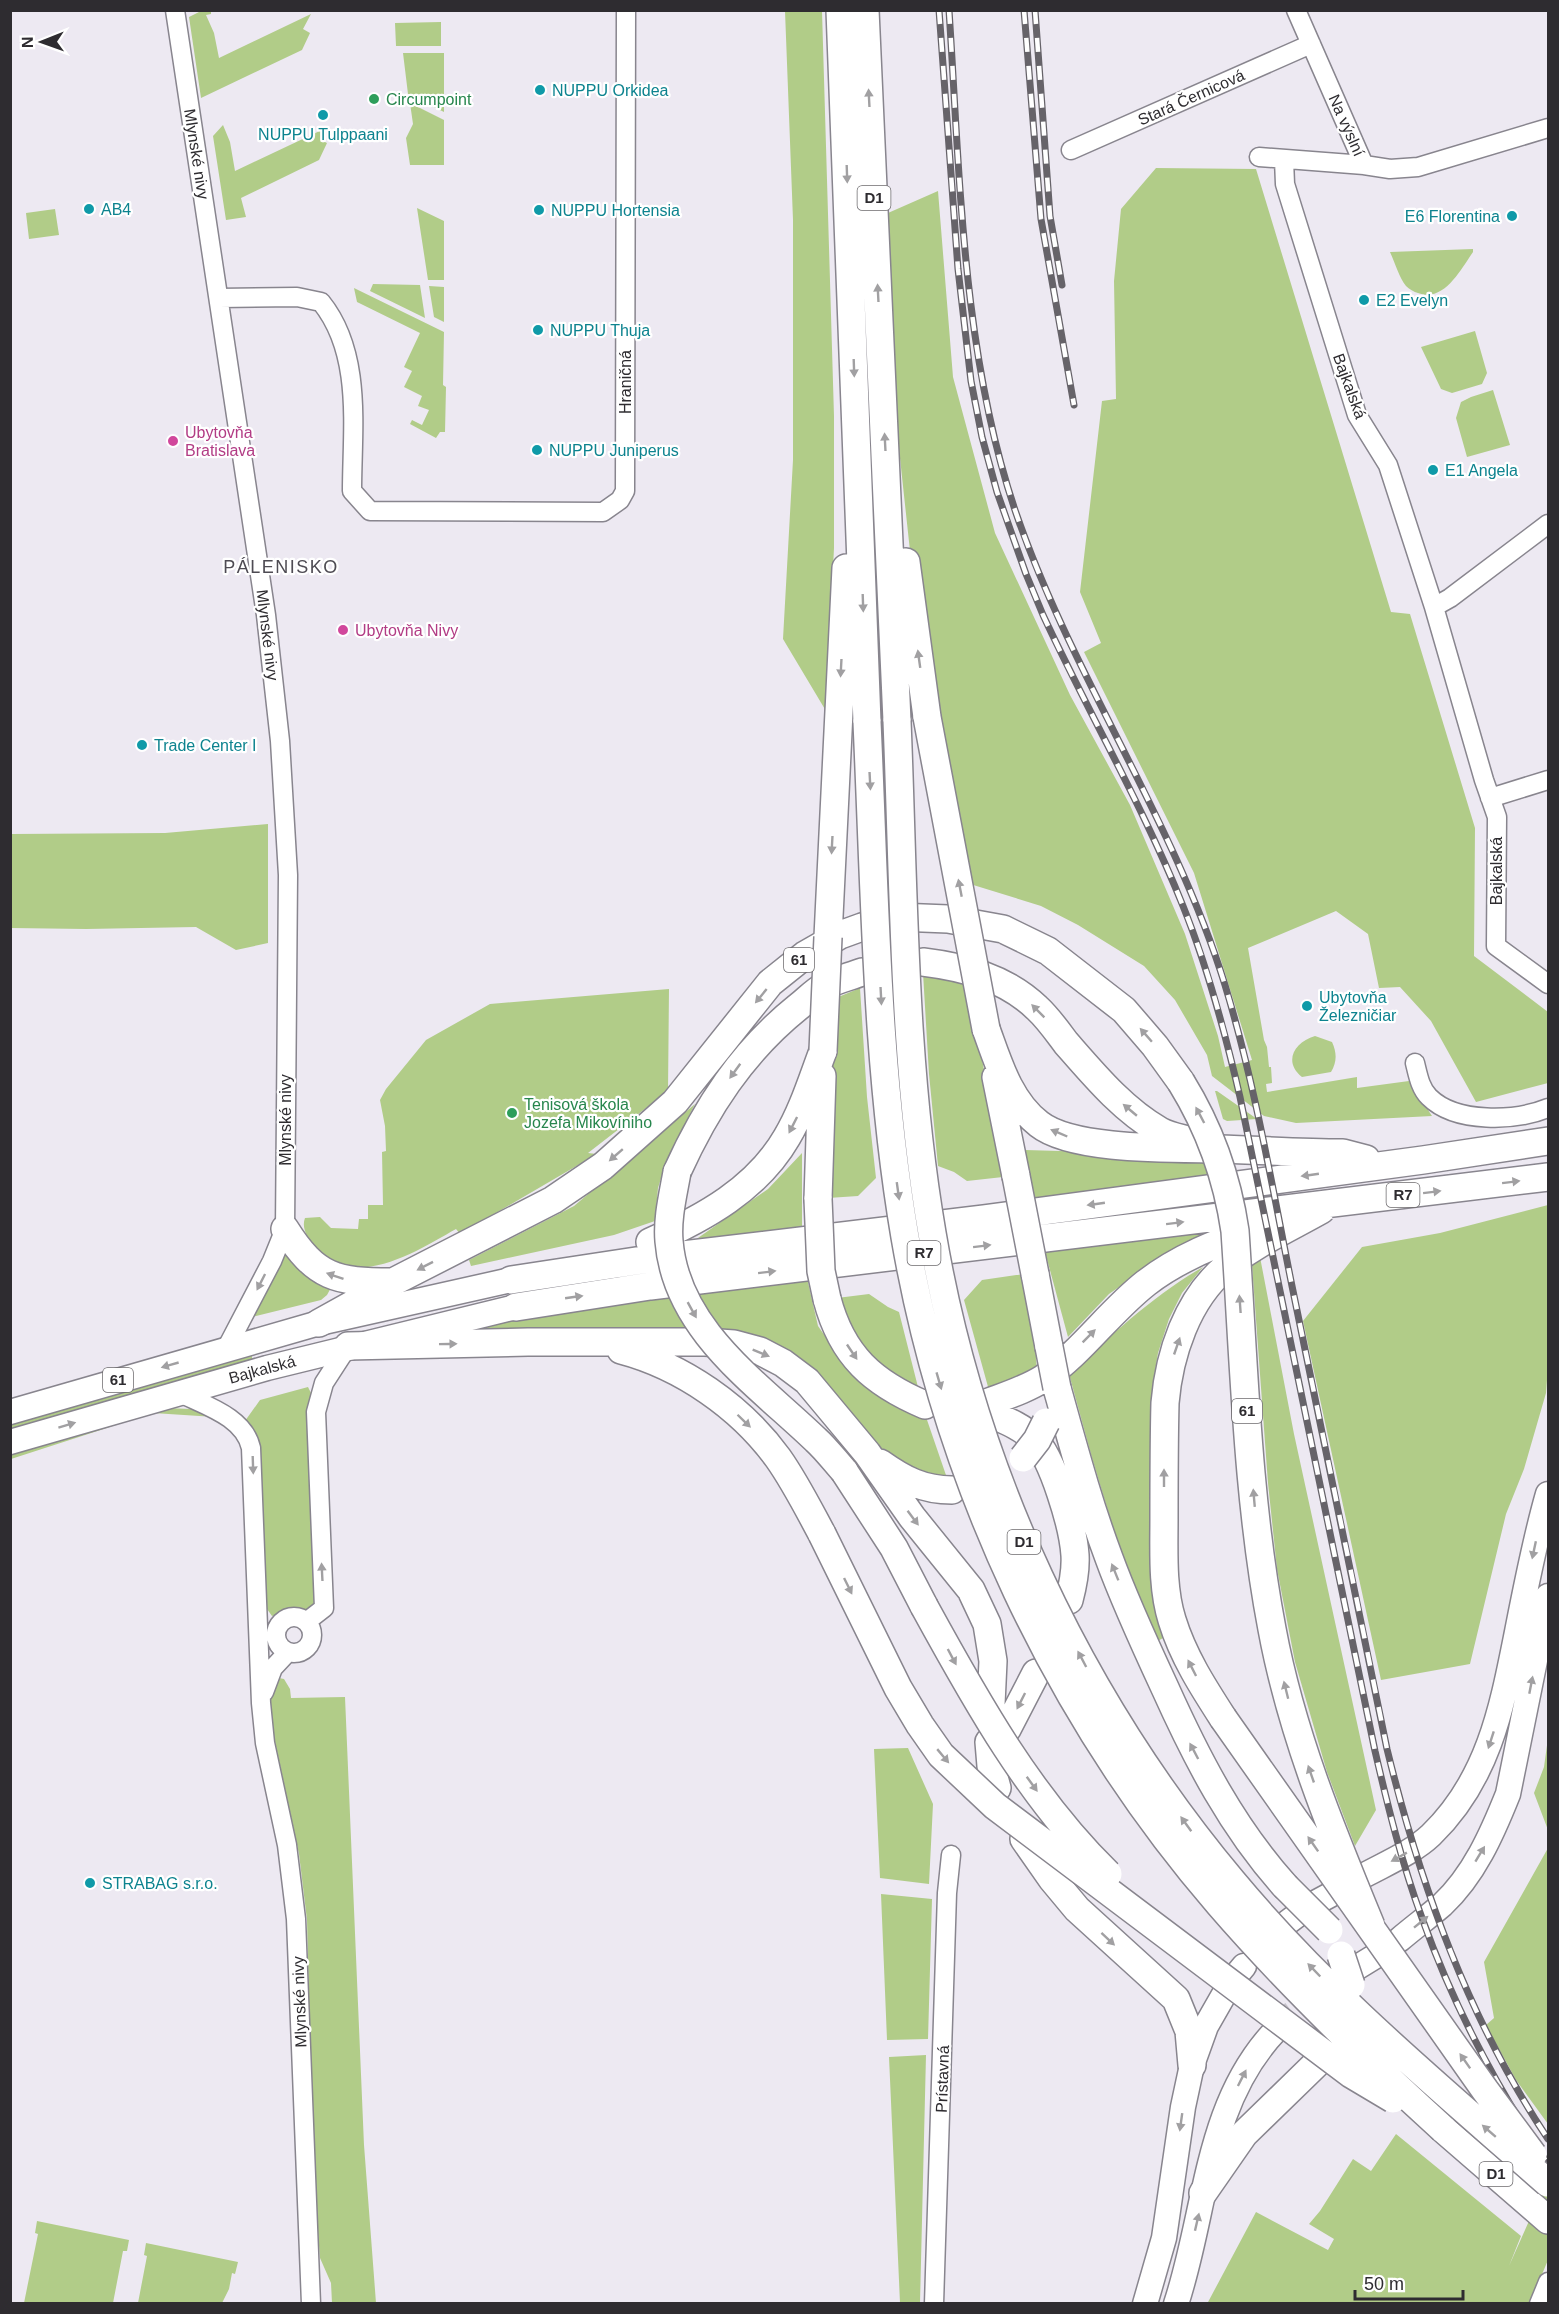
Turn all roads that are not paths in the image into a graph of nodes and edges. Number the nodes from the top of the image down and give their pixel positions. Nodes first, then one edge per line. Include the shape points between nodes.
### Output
1 (175, 10) edge
2 (626, 10) edge
3 (840, 10) edge
4 (865, 10) edge
5 (1296, 10) edge
6 (1311, 44) junction
7 (1548, 128) edge
8 (1071, 150) dead end
9 (1259, 157) dead end
10 (1284, 160) junction
11 (1364, 165) junction
12 (219, 298) junction
13 (888, 501) junction
14 (860, 503) junction
15 (1548, 524) edge
16 (1434, 606) junction
17 (1548, 780) edge
18 (1490, 798) junction
19 (923, 962) dead end
20 (861, 972) dead end
21 (1548, 984) edge
22 (986, 1029) junction
23 (823, 1051) junction
24 (1416, 1063) dead end
25 (1548, 1108) edge
26 (1548, 1140) edge
27 (1221, 1149) junction
28 (1389, 1165) junction
29 (1548, 1177) edge
30 (1332, 1204) junction
31 (285, 1229) junction
32 (594, 1267) junction
33 (512, 1280) joint
34 (393, 1282) junction
35 (516, 1307) joint
36 (319, 1323) junction
37 (600, 1344) junction
38 (348, 1346) junction
39 (226, 1349) junction
40 (1057, 1388) junction
41 (178, 1392) junction
42 (925, 1405) dead end
43 (10, 1412) edge
44 (10, 1442) edge
45 (867, 1454) junction
46 (1017, 1464) dead end
47 (952, 1490) dead end
48 (1548, 1494) edge
49 (1548, 1596) edge
50 (1070, 1600) dead end
51 (258, 1609) junction
52 (306, 1622) junction
53 (281, 1641) junction
54 (258, 1659) junction
55 (1036, 1673) dead end
56 (261, 1703) junction
57 (991, 1704) dead end
58 (997, 1788) dead end
59 (1024, 1839) dead end
60 (951, 1855) dead end
61 (1365, 1875) dead end
62 (1371, 1926) junction
63 (1399, 1940) dead end
64 (1179, 1945) junction
65 (1374, 1957) dead end
66 (1345, 1972) joint
67 (1236, 1976) dead end
68 (1276, 2030) tunnel mouth
69 (1317, 2063) dead end
70 (1192, 2065) junction
71 (1443, 2129) junction
72 (1548, 2176) edge
73 (1548, 2183) edge
74 (1203, 2193) junction
75 (1548, 2220) edge
76 (1548, 2282) edge
77 (311, 2304) edge
78 (934, 2304) edge
79 (1145, 2304) edge
80 (1176, 2304) edge
81 (1539, 2304) edge

1 - 12 street, Mlynské nivy
2 - 12 street, Hraničná via 625,491 620,500 603,512 370,511 352,491 352,381 334,317 321,302 297,297
3 -> 14 highway, D1
13 -> 4 highway, D1
5 - 6 street, Na výslní
6 - 8 street, Stará Černicová
6 - 11 street, Na výslní
7 - 11 street, Na výslní via 1418,167 1390,169
9 - 10 street
10 - 11 street
10 - 16 street, Bajkalská via 1285,184 1357,415 1388,465
12 - 31 street, Mlynské nivy via 271,648 285,808
22 -> 13 highway, bridge via 927,717 903,541
73 -> 13 highway, D1, bridge via 1384,2039 1234,1884 1164,1793 1117,1722 1079,1655 1007,1502 963,1372 932,1235 920,1154 911,1044
14 -> 23 highway, bridge via 846,567
14 -> 71 highway, D1, bridge via 867,722 888,1114 905,1237 919,1304 958,1445 982,1514 1039,1637 1113,1762 1163,1834 1276,1968
15 - 16 street
16 - 18 street, Bajkalská
17 - 18 street
18 - 21 street, Bajkalská via 1497,817 1496,946
27 -> 19 highway via 1162,1132 1130,1111 1037,1008 1013,990 953,966
20 -> 64 highway, bridge via 823,987 778,1023 716,1096 677,1172 669,1214 675,1269 686,1299 720,1349 818,1441 844,1471 894,1548 970,1689 1052,1813 1084,1851
27 -> 22 highway via 1091,1142 1067,1137 1039,1124 1012,1092
22 - 40 highway, bridge
23 -> 32 highway via 787,1137 770,1162 746,1186 702,1217
23 -> 42 highway, bridge via 818,1199 821,1271 827,1299 835,1324 864,1368 888,1388
24 - 25 street via 1428,1096 1447,1109 1510,1118
26 - 28 highway, R7
27 - 28 highway via 1343,1154
28 -> 32 highway, R7
30 -> 29 highway, R7
35 -> 30 highway, R7 via 650,1286
50 -> 30 highway via 1075,1553 1047,1459 1032,1437 991,1408 1044,1377 1124,1302 1171,1265 1242,1234
62 -> 30 highway, bridge via 1197,1677 1171,1618 1166,1589 1167,1383 1192,1308 1207,1286 1249,1250
34 -> 31 highway via 356,1281 325,1272 303,1256
31 -> 39 street
32 - 33 highway, R7
33 - 36 main road, Bajkalská
34 - 36 highway, 61
62 -> 34 highway, 61, bridge via 1305,1757 1272,1630 1254,1503 1235,1231 1231,1200 1215,1146 1181,1082 1155,1046 1124,1010 1048,951 1003,929 948,919 898,917 840,935 805,955 770,983 675,1102 603,1166 553,1200
35 - 38 main road, Bajkalská
36 - 39 main road, Bajkalská / 61
38 -> 37 highway
37 -> 45 highway via 705,1342 760,1351 807,1381
37 -> 64 highway, bridge via 662,1365 710,1392 760,1436 799,1490 898,1688 941,1755 994,1806
38 - 41 main road, Bajkalská / 61
52 -> 38 street via 324,1608 316,1412 324,1383
39 -> 43 main road, Bajkalská / 61
40 - 46 highway, bridge via 1037,1440
66 -> 40 highway, bridge via 1329,1930 1245,1838 1190,1745 1109,1558
44 -> 41 main road, Bajkalská / 61
41 -> 51 street, Mlynské nivy via 233,1421 251,1444
45 - 47 highway via 917,1486
45 -> 57 highway via 979,1604 992,1652
48 -> 61 main road via 1503,1703 1489,1748 1471,1785 1435,1831 1420,1844
63 -> 49 main road via 1443,1904 1461,1882 1482,1853 1508,1794
51 - 53 street
51 - 54 street, Mlynské nivy
52 - 53 street, Mlynské nivy via 290,1618 283,1621
52 - 53 street, Mlynské nivy via 312,1634 309,1644 300,1652
53 - 54 street, Mlynské nivy via 267,1647
53 - 56 street, Mlynské nivy
54 - 56 street, Mlynské nivy
55 -> 58 highway via 998,1742
56 - 77 street, Mlynské nivy via 295,1907
59 -> 70 highway via 1077,1909 1176,2000 1189,2031
60 - 78 street, Prístavná
72 -> 62 highway, bridge
64 - 71 highway, bridge via 1351,2074
65 - 66 main road
67 - 70 main road via 1206,2025
74 -> 68 main road via 1213,2145 1230,2102 1260,2047
69 - 74 highway via 1244,2134
70 -> 79 main road via 1166,2230
71 - 75 highway, D1
80 -> 74 main road
76 - 81 street

